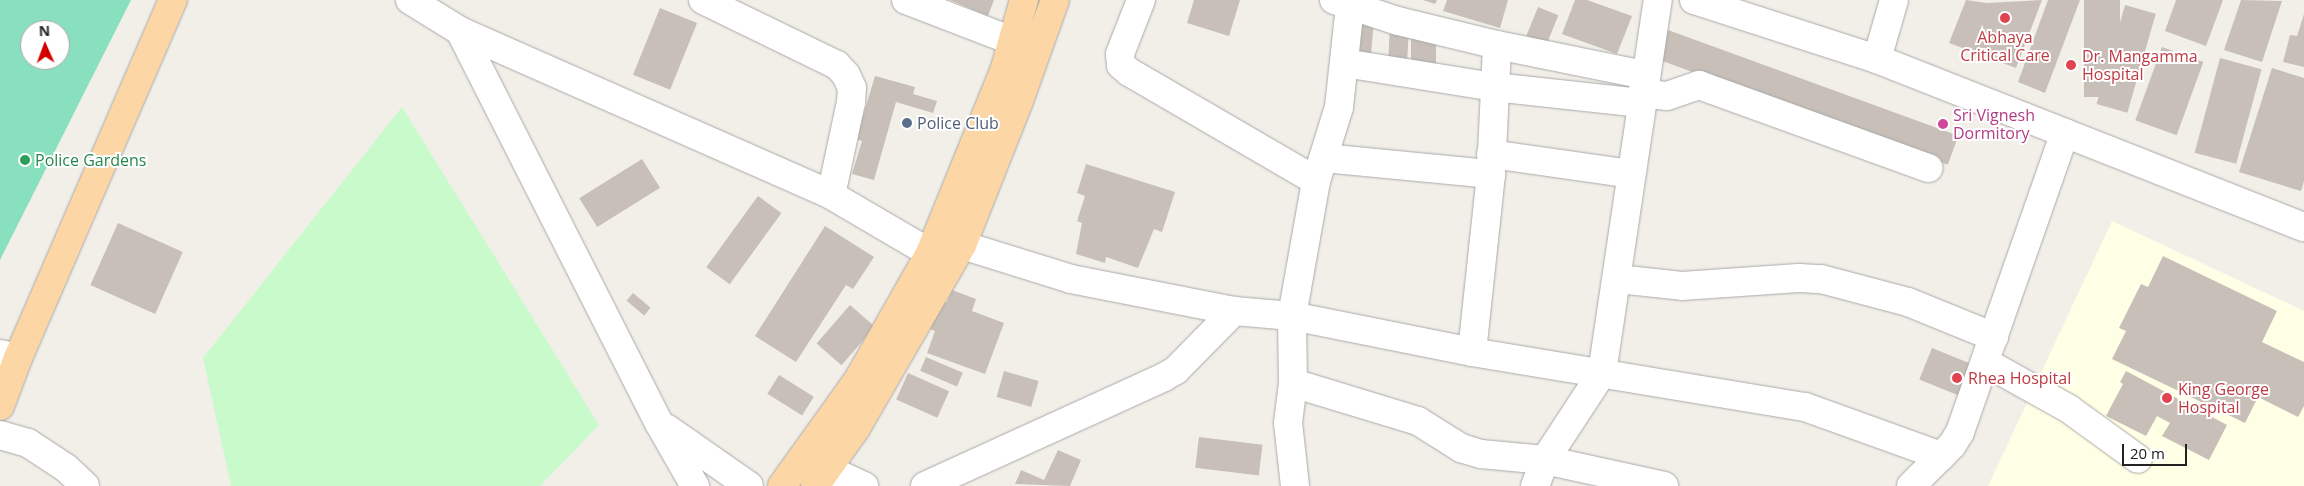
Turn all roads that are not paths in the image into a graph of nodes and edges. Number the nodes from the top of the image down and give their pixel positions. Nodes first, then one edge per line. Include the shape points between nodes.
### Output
1 (173, 0) edge
2 (410, 0) edge
3 (703, 0) edge
4 (906, 0) edge
5 (1024, 0) edge
6 (1055, 0) edge
7 (1140, 0) edge
8 (1658, 0) edge
9 (1694, 0) edge
10 (1894, 0) edge
11 (1342, 3) edge
12 (460, 31) junction
13 (1013, 41) junction
14 (1497, 45) junction
15 (1877, 59) junction
16 (1344, 62) junction
17 (1494, 86) junction
18 (1642, 90) junction
19 (2065, 133) junction
20 (1491, 164) junction
21 (1928, 168) dead end
22 (1320, 169) junction
23 (1632, 174) junction
24 (831, 195) junction
25 (2303, 224) edge
26 (962, 245) junction
27 (930, 253) junction
28 (1618, 279) junction
29 (1234, 311) junction
30 (1292, 316) junction
31 (1994, 336) junction
32 (1472, 352) junction
33 (9, 356) edge
34 (1985, 362) junction
35 (1602, 373) junction
36 (1293, 383) junction
37 (0, 406) edge
38 (659, 423) junction
39 (0, 435) edge
40 (1941, 456) junction
41 (2138, 459) dead end
42 (1545, 460) junction
43 (821, 478) edge
44 (85, 486) edge
45 (695, 486) edge
46 (749, 486) edge
47 (782, 486) edge
48 (864, 486) edge
49 (925, 486) edge
50 (1295, 486) edge
51 (1535, 486) edge
52 (1664, 486) edge
53 (1911, 486) edge

1 - 33 main road
2 - 12 street
3 - 24 street via 837,66 846,75 852,88 851,102
4 - 13 street
5 - 13 main road
6 - 26 main road via 1020,101
7 - 22 street via 1120,54 1125,68
8 - 18 street
9 - 15 street
10 - 15 street
11 - 14 street
11 - 16 street
12 - 24 street
12 - 38 street
13 - 27 main road
14 - 17 street
14 - 18 street
15 - 19 street
16 - 17 street
16 - 22 street via 1339,107
17 - 18 street
17 - 20 street
18 - 21 street via 1667,96 1699,85
18 - 23 street
19 - 25 street
19 - 31 street
20 - 22 street
20 - 23 street
20 - 32 street
22 - 30 street
23 - 28 street
24 - 27 street
26 - 29 street via 1071,278
26 - 43 main road via 856,428
27 - 47 main road via 858,380
28 - 31 street via 1682,286 1821,279 1908,302
28 - 35 street
29 - 30 street
29 - 49 street via 1176,370 1164,378
30 - 32 street
30 - 36 street
31 - 34 street
32 - 35 street
33 - 37 main road
34 - 40 street via 1960,432
34 - 41 street via 2069,409
35 - 40 street via 1806,407
35 - 42 street
36 - 42 street via 1418,421 1461,448 1481,454
36 - 50 street via 1288,423
38 - 45 street
38 - 46 street
39 - 44 street via 28,444 66,468
40 - 53 street
42 - 51 street
42 - 52 street
43 - 48 street

